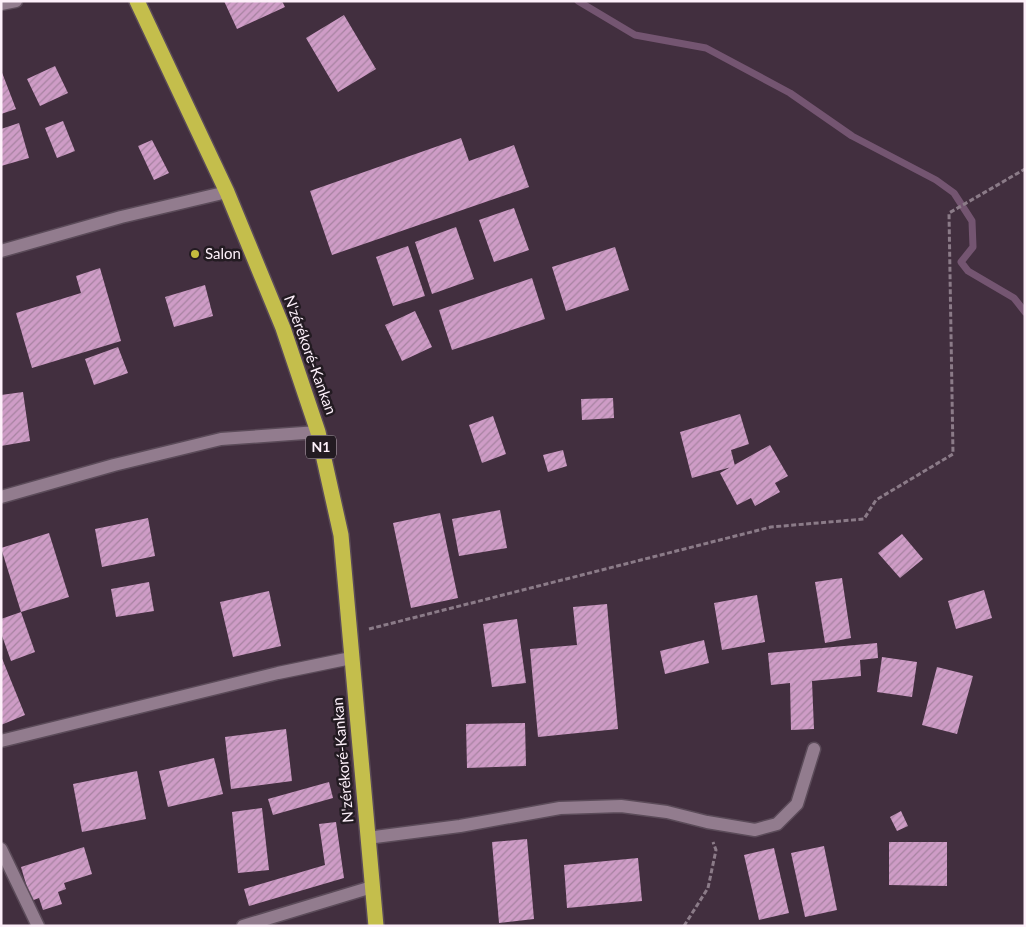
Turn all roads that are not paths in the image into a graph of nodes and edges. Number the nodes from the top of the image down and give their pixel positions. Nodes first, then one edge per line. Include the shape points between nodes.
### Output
1 (16, 1) edge
2 (137, 1) edge
3 (1, 4) edge
4 (227, 192) junction
5 (1, 251) edge
6 (318, 432) junction
7 (1, 497) edge
8 (352, 658) junction
9 (1, 741) edge
10 (814, 749) dead end
11 (367, 838) junction
12 (1, 849) edge
13 (372, 887) junction
14 (38, 926) edge
15 (244, 926) edge
16 (376, 926) edge

1 - 3 street
2 - 4 highway, N'zérékoré-Kankan / N1
4 - 5 street via 121,217
4 - 6 highway, N'zérékoré-Kankan / N1 via 283,328
6 - 7 street via 222,439
6 - 8 highway, N'zérékoré-Kankan / N1 via 342,535
8 - 9 street
8 - 11 highway, N'zérékoré-Kankan / N1
10 - 11 street via 797,804 777,824 755,830 621,806 560,808
11 - 13 highway, N'zérékoré-Kankan / N1
12 - 14 street
13 - 15 street
13 - 16 highway, N'zérékoré-Kankan / N1

